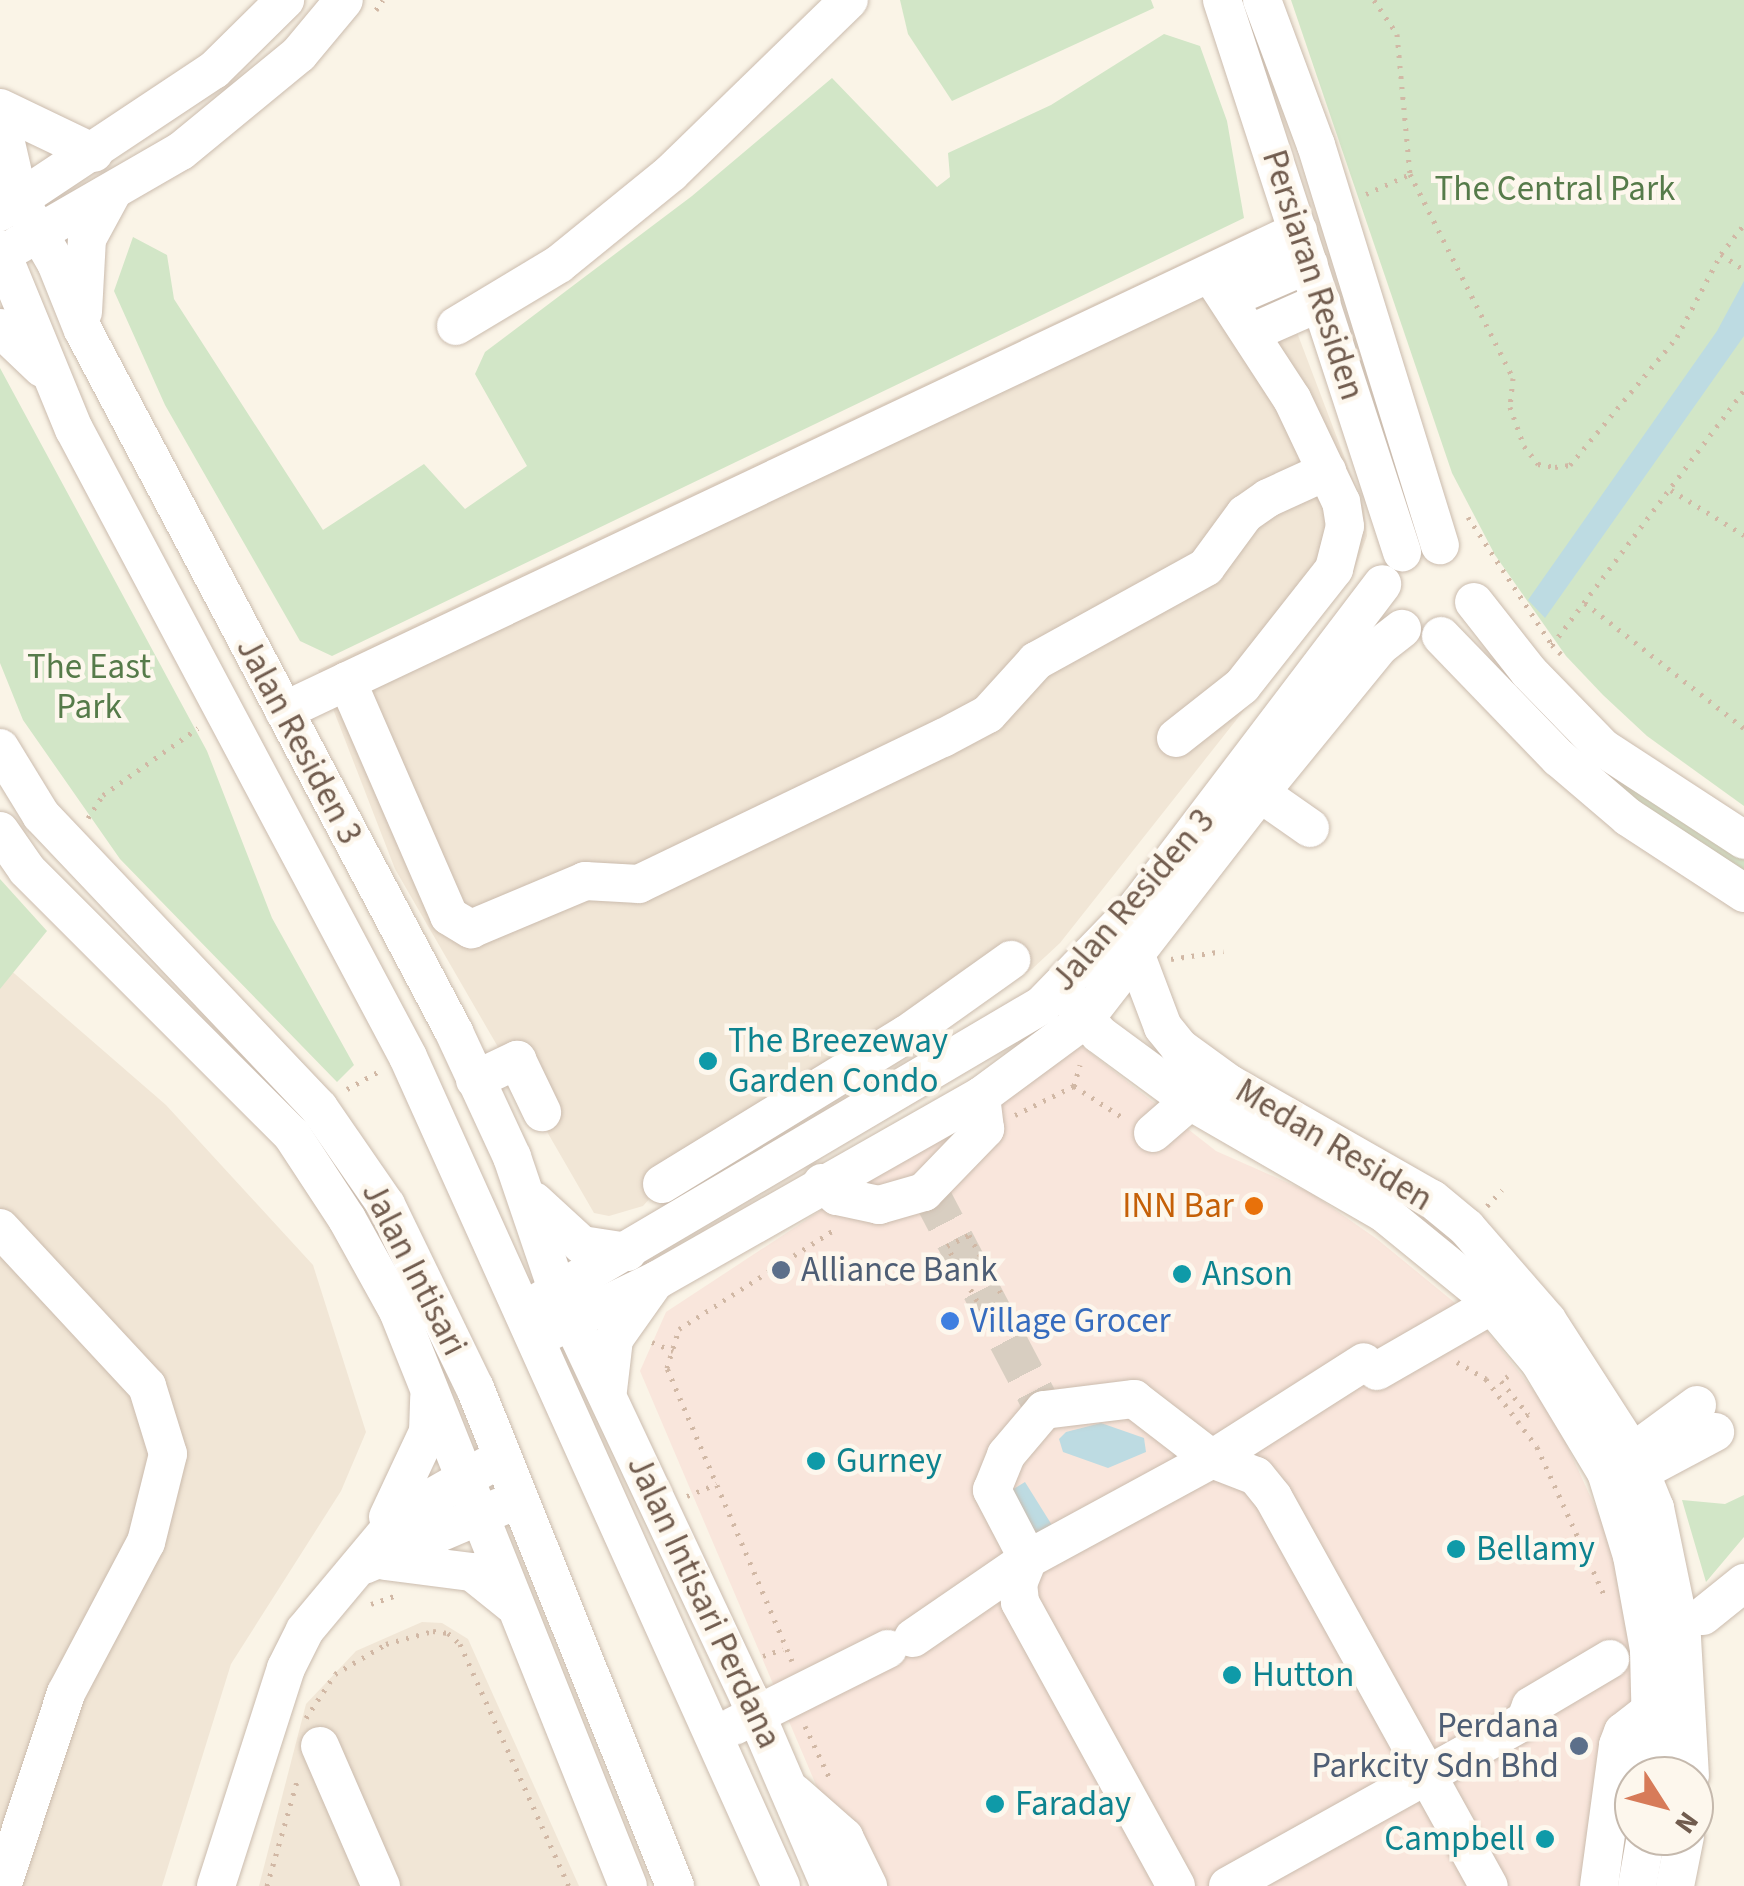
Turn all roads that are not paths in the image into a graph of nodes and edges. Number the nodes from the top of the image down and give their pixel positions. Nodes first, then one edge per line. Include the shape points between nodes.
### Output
1 (285, 0) edge
2 (344, 0) edge
3 (849, 0) edge
4 (1222, 0) edge
5 (1262, 0) edge
6 (0, 108) edge
7 (0, 117) edge
8 (94, 153) junction
9 (112, 192) junction
10 (19, 214) edge
11 (1304, 248) junction
12 (1, 254) edge
13 (1219, 286) junction
14 (1321, 302) junction
15 (456, 326) dead end
16 (0, 328) edge
17 (83, 330) junction
18 (1252, 333) junction
19 (47, 374) junction
20 (1327, 471) junction
21 (1440, 545) junction
22 (1402, 552) junction
23 (1382, 584) junction
24 (1474, 602) junction
25 (1402, 630) junction
26 (1441, 636) junction
27 (347, 680) junction
28 (284, 711) junction
29 (1176, 738) dead end
30 (0, 748) edge
31 (1260, 793) junction
32 (1310, 828) dead end
33 (0, 831) edge
34 (1744, 840) edge
35 (1744, 893) edge
36 (1135, 954) junction
37 (1011, 960) dead end
38 (1063, 987) junction
39 (1084, 1020) junction
40 (475, 1080) junction
41 (1190, 1101) junction
42 (996, 1107) junction
43 (542, 1112) dead end
44 (770, 1119) junction
45 (1152, 1133) road end
46 (790, 1158) junction
47 (822, 1183) junction
48 (662, 1184) dead end
49 (525, 1192) junction
50 (0, 1228) edge
51 (628, 1252) junction
52 (657, 1280) junction
53 (1492, 1305) junction
54 (566, 1307) junction
55 (531, 1323) junction
56 (430, 1389) junction
57 (608, 1393) junction
58 (1706, 1418) dead end
59 (1212, 1458) junction
60 (503, 1459) junction
61 (1626, 1465) junction
62 (464, 1475) junction
63 (520, 1499) junction
64 (480, 1515) junction
65 (1028, 1560) junction
66 (365, 1561) junction
67 (1744, 1583) edge
68 (520, 1613) junction
69 (1678, 1635) junction
70 (1610, 1659) dead end
71 (1652, 1709) junction
72 (1546, 1710) dead end
73 (757, 1716) junction
74 (715, 1734) junction
75 (308, 1747) road end
76 (1652, 1756) edge
77 (1688, 1756) edge
78 (1428, 1774) junction
79 (788, 1788) junction
80 (1643, 1856) edge
81 (1681, 1856) edge
82 (2, 1886) edge
83 (216, 1886) edge
84 (381, 1886) edge
85 (628, 1886) edge
86 (674, 1886) edge
87 (781, 1886) edge
88 (830, 1886) edge
89 (868, 1886) edge
90 (1176, 1886) edge
91 (1228, 1886) edge
92 (1489, 1886) edge
93 (1599, 1886) edge
94 (1638, 1886) edge
95 (1675, 1886) edge

1 - 8 street via 214,70
2 - 9 street via 299,54 251,96 181,151
3 - 15 street via 671,173 558,264
4 - 11 street, Persiaran Residen
5 - 21 street, Persiaran Residen via 1370,310
6 - 8 street
7 - 10 street, Jalan Residen 3
8 - 10 street
9 - 10 street
9 - 17 street via 87,240
10 - 12 street
10 - 17 street, Jalan Residen 3
11 - 13 street
11 - 14 street, Persiaran Residen
12 - 19 street, Jalan Residen 3
13 - 18 street
13 - 27 street
14 - 18 street
14 - 22 street, Persiaran Residen
16 - 19 street
17 - 28 street, Jalan Residen 3
18 - 20 street
19 - 55 street, Jalan Residen 3 via 408,1057
20 - 27 street via 1245,514 1206,566 1036,661 988,714 639,884 585,881 472,929 449,916
20 - 29 street via 1341,502 1342,553 1242,686
21 - 22 street
21 - 24 street via 1465,560
22 - 23 street
23 - 25 street via 1385,610
23 - 38 street, Jalan Residen 3 via 1138,906
24 - 26 street via 1462,624
24 - 34 street via 1529,672 1604,748
25 - 26 street
25 - 31 street, Jalan Residen 3 via 1380,646
26 - 35 street via 1559,758 1628,817
27 - 28 street
28 - 40 street, Jalan Residen 3
30 - 60 street, Jalan Intisari via 64,842 346,1143 440,1311
31 - 32 street
31 - 36 street, Jalan Residen 3
33 - 56 street, Jalan Intisari via 27,870 292,1135 398,1311
36 - 39 street, Jalan Residen 3
36 - 61 street, Medan Residen via 1163,1028 1179,1048 1230,1084 1380,1165 1466,1228 1547,1320
37 - 44 street
38 - 39 street, Medan Residen
38 - 46 street, Jalan Residen 3 via 1015,1025
39 - 41 street, Medan Residen
39 - 42 street, Jalan Residen 3
40 - 43 street via 518,1060
40 - 49 street, Jalan Residen 3
41 - 45 street
41 - 53 street, Medan Residen via 1384,1213
42 - 47 street, Jalan Residen 3
42 - 47 street via 986,1129 924,1192 879,1204 838,1196
44 - 46 street
44 - 48 street
46 - 51 street, Jalan Residen 3
47 - 52 street, Jalan Residen 3
49 - 51 street via 578,1243
49 - 54 street, Jalan Residen 3
50 - 82 street via 147,1386 168,1454 146,1542 66,1693
51 - 54 street, Jalan Residen 3
52 - 54 street, Jalan Residen 3
52 - 57 street via 614,1339
53 - 59 street
53 - 61 street, Medan Residen
54 - 55 street, Jalan Residen 3
54 - 57 street, Jalan Intisari Perdana
55 - 74 street, Jalan Intisari Perdana
56 - 62 street, Jalan Intisari
56 - 66 street via 428,1432 413,1474
57 - 73 street, Jalan Intisari Perdana
58 - 61 street
59 - 65 street
59 - 65 street via 1134,1399 1044,1410 1006,1454 992,1490
59 - 78 street via 1256,1476 1272,1498
60 - 62 street
60 - 63 street, Jalan Intisari
61 - 69 street, Medan Residen via 1668,1554
62 - 64 street, Jalan Intisari
62 - 66 street via 401,1515
63 - 64 street
63 - 86 street, Jalan Intisari
64 - 66 street
64 - 68 street, Jalan Intisari
65 - 73 street via 900,1643
65 - 90 street via 1020,1602
66 - 68 street via 428,1562 472,1572
66 - 83 street via 306,1630 286,1668
67 - 69 street
68 - 85 street, Jalan Intisari
69 - 71 street, Medan Residen
69 - 72 street
69 - 77 street, Medan Residen
70 - 78 street via 1531,1706 1525,1721
71 - 76 street, Medan Residen
71 - 93 street via 1623,1732 1618,1746
73 - 74 street
73 - 79 street, Jalan Intisari Perdana
74 - 87 street, Jalan Intisari Perdana
75 - 84 street
78 - 91 street
78 - 92 street
79 - 88 street, Jalan Intisari Perdana
79 - 89 street via 844,1837
80 - 94 street
81 - 95 street

